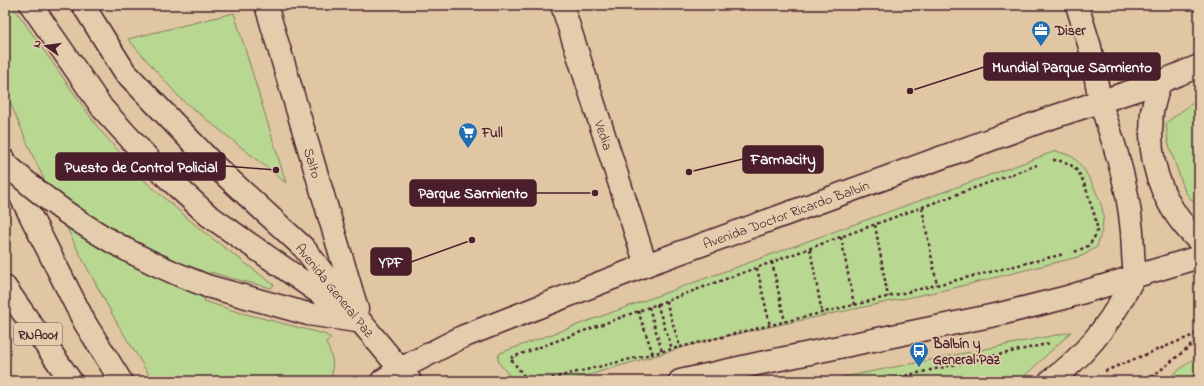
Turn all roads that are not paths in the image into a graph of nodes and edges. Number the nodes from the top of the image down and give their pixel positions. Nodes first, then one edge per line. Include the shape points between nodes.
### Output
1 (31, 5) edge
2 (83, 5) edge
3 (266, 5) edge
4 (562, 5) edge
5 (1077, 5) edge
6 (1199, 66) edge
7 (1160, 82) junction
8 (1100, 101) junction
9 (5, 162) edge
10 (1199, 241) edge
11 (1199, 257) edge
12 (646, 265) junction
13 (1134, 276) junction
14 (5, 287) edge
15 (361, 322) junction
16 (405, 375) edge
17 (71, 381) edge
18 (121, 381) edge
19 (382, 381) edge
20 (680, 381) edge
21 (1050, 381) edge

1 - 15 main road via 103,109 159,170 208,215
2 - 15 main road, Avenida General Paz via 125,72 166,117 304,248
3 - 15 main road, Salto
4 - 12 main road, Vedia
5 - 8 main road via 1090,47
6 - 7 main road, Avenida Doctor Ricardo Balbín
7 - 8 main road, Avenida Doctor Ricardo Balbín
7 - 10 main road via 1152,113 1151,145 1157,177 1170,206
8 - 12 main road, Avenida Doctor Ricardo Balbín
8 - 13 main road via 1127,187 1133,232
9 - 15 main road, bridge via 40,194 87,227 135,255 176,274 207,286 308,314
9 - 18 main road via 85,323
11 - 13 main road
12 - 16 main road, Avenida Doctor Ricardo Balbín via 462,337
13 - 20 main road via 1064,298 1000,314
13 - 21 main road via 1114,314 1089,346
14 - 17 main road, RNA001
15 - 16 main road, Avenida General Paz
16 - 19 main road, Avenida Doctor Ricardo Balbín

